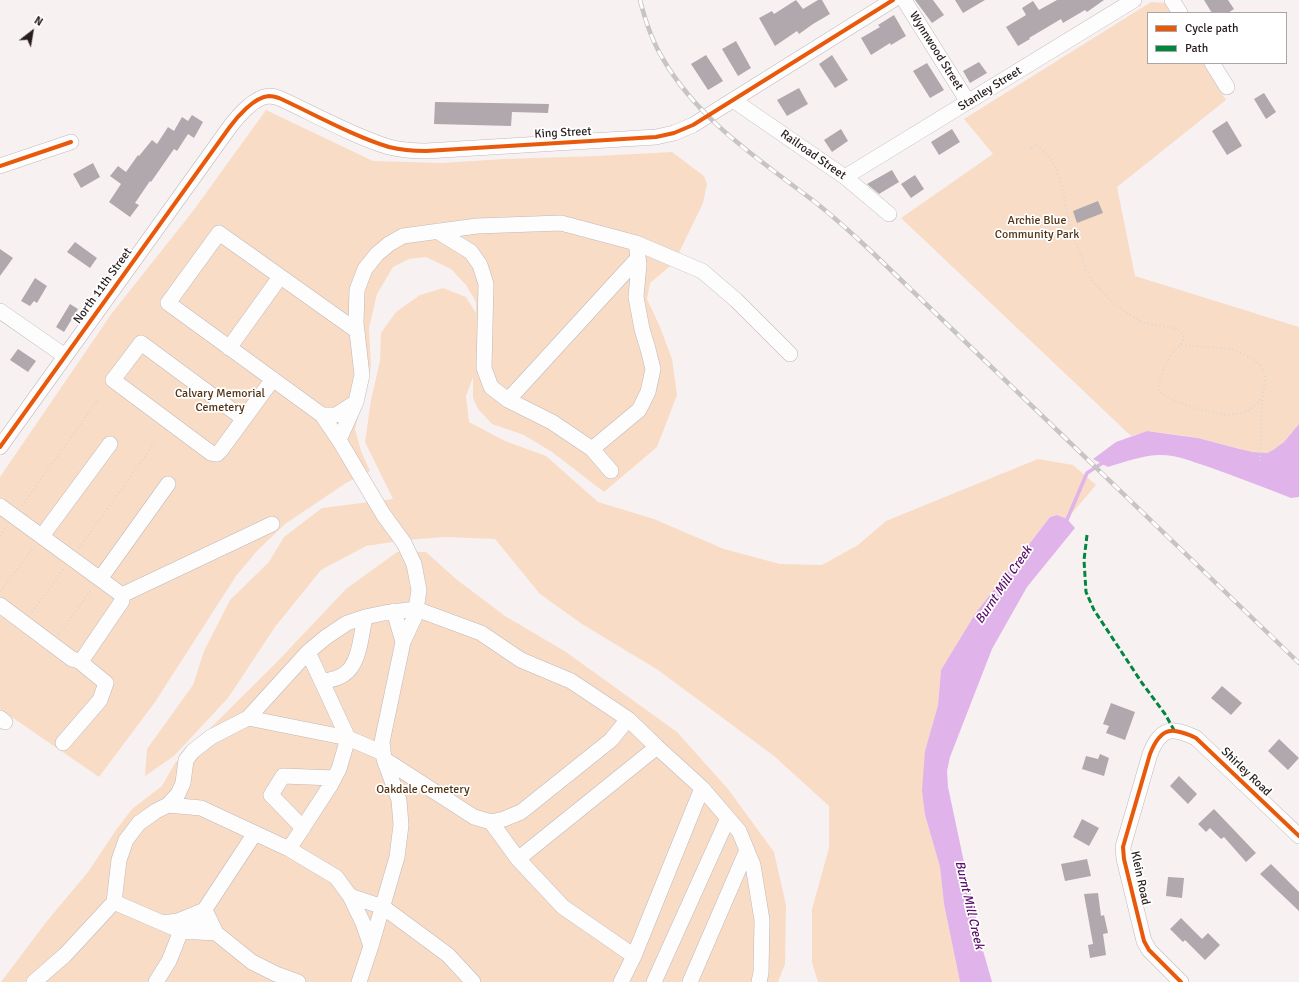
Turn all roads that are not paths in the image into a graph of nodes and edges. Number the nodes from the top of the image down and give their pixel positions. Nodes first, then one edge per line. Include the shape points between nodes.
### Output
1 (893, 0) edge
2 (904, 0) edge
3 (1134, 0) edge
4 (1172, 0) edge
5 (1179, 12) edge
6 (1213, 64) edge
7 (1227, 87) dead end
8 (733, 100) junction
9 (968, 102) junction
10 (223, 136) joint
11 (71, 142) dead end
12 (0, 166) edge
13 (845, 177) junction
14 (889, 214) dead end
15 (477, 226) junction
16 (437, 231) junction
17 (636, 243) junction
18 (471, 252) junction
19 (638, 258) junction
20 (280, 277) junction
21 (0, 311) edge
22 (357, 331) junction
23 (229, 348) junction
24 (790, 354) dead end
25 (65, 356) junction
26 (273, 379) junction
27 (508, 400) junction
28 (356, 402) junction
29 (322, 415) junction
30 (244, 418) junction
31 (339, 440) junction
32 (110, 444) dead end
33 (0, 447) edge
34 (592, 449) junction
35 (611, 471) dead end
36 (168, 484) dead end
37 (0, 506) edge
38 (272, 524) dead end
39 (42, 536) junction
40 (100, 579) junction
41 (122, 595) junction
42 (0, 605) edge
43 (416, 609) junction
44 (394, 612) junction
45 (365, 617) junction
46 (403, 642) junction
47 (308, 652) junction
48 (79, 661) junction
49 (322, 682) junction
50 (248, 718) junction
51 (628, 719) junction
52 (1174, 730) joint
53 (348, 738) junction
54 (63, 743) dead end
55 (656, 747) junction
56 (384, 756) junction
57 (334, 778) junction
58 (183, 783) junction
59 (702, 788) junction
60 (168, 805) junction
61 (201, 808) junction
62 (728, 818) junction
63 (491, 822) junction
64 (303, 828) junction
65 (255, 833) junction
66 (1299, 836) edge
67 (289, 849) junction
68 (747, 850) junction
69 (518, 859) junction
70 (350, 896) junction
71 (114, 902) junction
72 (383, 907) junction
73 (205, 910) junction
74 (162, 923) junction
75 (186, 931) junction
76 (216, 933) junction
77 (371, 946) junction
78 (634, 956) junction
79 (34, 982) edge
80 (156, 982) edge
81 (298, 982) edge
82 (359, 982) edge
83 (474, 982) edge
84 (621, 982) edge
85 (654, 982) edge
86 (690, 982) edge
87 (759, 982) edge
88 (1181, 982) edge

1 - 8 street, King Street
2 - 9 street, Wynnwood Street
3 - 9 street, Stanley Street
4 - 5 street
6 - 7 street
8 - 10 street, King Street via 693,126 656,137 426,151 390,147 270,96 256,101 246,109
8 - 13 street, Railroad Street
9 - 13 street, Stanley Street
10 - 25 street, North 11th Street
11 - 12 street
13 - 14 street, Railroad Street
15 - 16 street
15 - 17 street via 561,223
15 - 18 street
16 - 18 street
16 - 22 street via 403,236 377,254 365,269 357,290
17 - 19 street
17 - 24 street via 702,271 736,300
18 - 27 street via 480,265 486,284 484,368 491,387
19 - 27 street
19 - 34 street via 636,297 652,369 648,392 638,410
20 - 22 street
20 - 23 street
20 - 23 street via 218,234 168,303
21 - 25 street
22 - 28 street via 362,375
23 - 26 street
25 - 33 street, North 11th Street
26 - 29 street
26 - 30 street
27 - 34 street via 552,422
28 - 29 street via 336,415
28 - 31 street
29 - 31 street
30 - 30 street via 222,450 216,454 210,453 113,380 141,343
31 - 43 street via 414,564 419,590
32 - 39 street
34 - 35 street
36 - 40 street
37 - 39 street
38 - 41 street
39 - 40 street
40 - 41 street
41 - 48 street via 122,601
42 - 48 street via 72,659
43 - 44 street
43 - 46 street
43 - 51 street via 481,633 521,660 571,681
44 - 45 street
44 - 46 street
45 - 47 street via 347,623
45 - 49 street via 356,662 344,675
46 - 56 street via 382,742
47 - 49 street
47 - 50 street
48 - 54 street via 106,683 100,700
49 - 53 street
50 - 53 street
50 - 58 street via 211,737 193,751 186,760
51 - 55 street
51 - 63 street via 611,740 521,812
52 - 66 street, Shirley Road via 1196,738
52 - 88 street, Klein Road via 1166,732 1154,744 1123,847 1144,941 1149,950
53 - 56 street
53 - 57 street
55 - 59 street
55 - 69 street
56 - 63 street via 474,817
56 - 72 street via 399,800 401,825 397,857
57 - 64 street
57 - 64 street via 283,776 271,795
58 - 60 street via 178,794
58 - 61 street
59 - 62 street
59 - 78 street
60 - 61 street
60 - 71 street via 139,823 126,840 119,860
61 - 65 street
62 - 68 street via 739,830
62 - 85 street
63 - 69 street
64 - 67 street
65 - 67 street
65 - 73 street
67 - 70 street via 336,877
68 - 86 street
68 - 87 street via 753,865 762,920
69 - 78 street via 563,907
70 - 72 street
70 - 77 street
71 - 74 street
71 - 79 street via 65,955
72 - 77 street
72 - 83 street via 448,955
73 - 74 street via 178,921
73 - 75 street
73 - 76 street
74 - 75 street
75 - 76 street
75 - 80 street
76 - 81 street via 252,962
77 - 82 street
78 - 84 street

